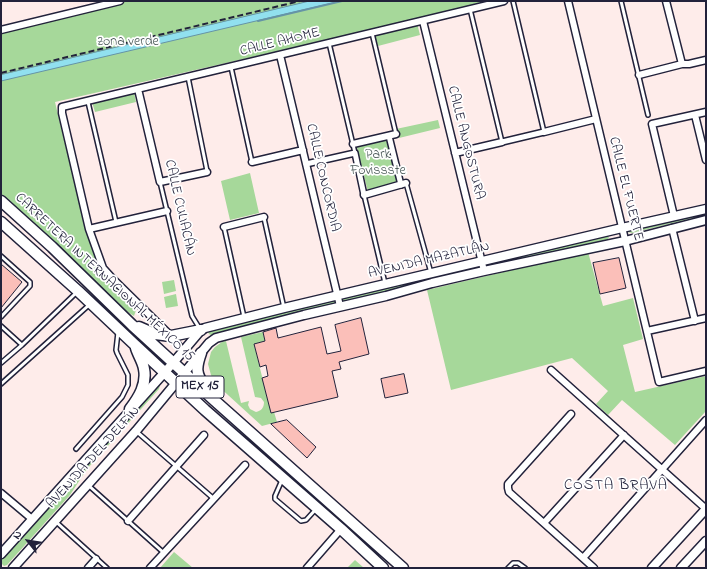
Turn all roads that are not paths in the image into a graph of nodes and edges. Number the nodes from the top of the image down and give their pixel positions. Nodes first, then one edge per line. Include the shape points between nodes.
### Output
1 (120, 1) edge
2 (504, 1) edge
3 (513, 1) edge
4 (568, 1) edge
5 (621, 1) edge
6 (666, 1) edge
7 (470, 9) junction
8 (423, 21) junction
9 (1, 30) edge
10 (372, 33) junction
11 (329, 43) junction
12 (280, 55) junction
13 (706, 60) edge
14 (682, 64) junction
15 (231, 67) junction
16 (639, 75) junction
17 (188, 77) junction
18 (138, 89) junction
19 (88, 101) junction
20 (706, 112) edge
21 (648, 115) dead end
22 (695, 115) junction
23 (596, 119) junction
24 (544, 132) junction
25 (396, 134) joint
26 (389, 136) junction
27 (502, 142) junction
28 (353, 144) junction
29 (303, 150) junction
30 (355, 152) junction
31 (455, 154) junction
32 (706, 160) edge
33 (252, 162) joint
34 (306, 164) junction
35 (207, 172) joint
36 (160, 182) junction
37 (403, 184) junction
38 (364, 195) junction
39 (1, 201) edge
40 (706, 209) edge
41 (167, 211) junction
42 (674, 216) junction
43 (264, 217) joint
44 (706, 220) edge
45 (1, 222) edge
46 (116, 222) junction
47 (224, 226) joint
48 (622, 228) junction
49 (672, 228) junction
50 (89, 229) junction
51 (625, 241) junction
52 (1, 256) edge
53 (481, 262) junction
54 (484, 271) junction
55 (431, 273) junction
56 (385, 284) junction
57 (78, 291) junction
58 (337, 296) junction
59 (91, 304) junction
60 (340, 306) junction
61 (284, 308) junction
62 (1, 317) edge
63 (244, 318) junction
64 (706, 318) edge
65 (695, 321) junction
66 (132, 325) junction
67 (1, 326) edge
68 (118, 329) junction
69 (201, 330) junction
70 (647, 331) junction
71 (171, 336) junction
72 (134, 344) junction
73 (22, 345) junction
74 (183, 351) junction
75 (201, 353) junction
76 (1, 363) edge
77 (173, 363) junction
78 (552, 370) dead end
79 (706, 371) edge
80 (164, 372) junction
81 (185, 373) junction
82 (176, 383) junction
83 (1, 384) edge
84 (214, 400) junction
85 (130, 409) junction
86 (571, 414) dead end
87 (706, 420) edge
88 (136, 431) junction
89 (204, 435) dead end
90 (624, 435) junction
91 (76, 449) dead end
92 (245, 465) dead end
93 (176, 467) junction
94 (662, 469) junction
95 (282, 478) junction
96 (88, 485) junction
97 (1, 494) edge
98 (214, 499) junction
99 (318, 508) junction
100 (706, 509) edge
101 (32, 519) junction
102 (55, 521) junction
103 (128, 521) junction
104 (544, 523) junction
105 (341, 529) junction
106 (706, 541) edge
107 (164, 553) junction
108 (1, 554) edge
109 (96, 558) junction
110 (583, 558) junction
111 (13, 568) edge
112 (88, 568) edge
113 (107, 568) edge
114 (150, 568) edge
115 (307, 568) edge
116 (384, 568) edge
117 (403, 568) edge
118 (508, 568) edge
119 (525, 568) edge
120 (594, 568) edge
121 (652, 568) edge
122 (681, 568) edge

1 - 9 street
2 - 7 street, CALLE AHOME
3 - 24 lane
4 - 23 street, CALLE EL FUERTE
5 - 16 lane
6 - 14 street
7 - 8 street, CALLE AHOME
7 - 27 lane
8 - 10 street, CALLE AHOME
8 - 31 street, CALLE ANGOSTURA
10 - 11 street, CALLE AHOME
10 - 25 lane
11 - 12 street, CALLE AHOME
11 - 28 lane
12 - 15 street, CALLE AHOME
12 - 29 street, CALLE CONCORDIA
13 - 14 street
14 - 16 street
15 - 17 street, CALLE AHOME
15 - 33 lane
16 - 21 lane
17 - 18 street, CALLE AHOME
17 - 35 lane
18 - 19 street, CALLE AHOME
18 - 36 street, CALLE CULIACÁN
19 - 46 lane
19 - 50 street, CALLE AHOME via 62,108 62,113
20 - 22 street
22 - 32 street
22 - 42 street via 652,124
23 - 24 street
23 - 48 street, CALLE EL FUERTE
24 - 27 street
25 - 26 street
26 - 28 street
26 - 37 street
27 - 31 street
28 - 30 lane
29 - 33 street
29 - 34 street, CALLE CONCORDIA
30 - 34 street
30 - 38 street
31 - 53 street, CALLE ANGOSTURA
34 - 58 street, CALLE CONCORDIA
35 - 36 street
36 - 41 lane, CALLE CULIACÁN
37 - 38 street
37 - 55 lane
38 - 56 lane
39 - 66 main road, CARRETERA INTERNACIONAL MÉXICO 15 / MEX 15
40 - 42 street, AVENIDA MAZATLÁN
41 - 46 street
41 - 69 lane, CALLE CULIACÁN via 192,316
42 - 48 street, AVENIDA MAZATLÁN
43 - 47 street
43 - 61 lane
44 - 49 street, AVENIDA MAZATLÁN
45 - 57 main road, CARRETERA INTERNACIONAL MÉXICO 15 / MEX 15
46 - 50 street
47 - 63 lane
48 - 51 street, CALLE EL FUERTE
48 - 53 street, AVENIDA MAZATLÁN
49 - 51 street, AVENIDA MAZATLÁN
49 - 65 street
50 - 71 street via 103,268
51 - 54 street, AVENIDA MAZATLÁN
51 - 70 street, CALLE EL FUERTE
52 - 62 lane via 30,282 30,286
53 - 54 street, CALLE ANGOSTURA
53 - 55 street, AVENIDA MAZATLÁN
54 - 60 street, AVENIDA MAZATLÁN
55 - 56 street, AVENIDA MAZATLÁN
56 - 58 street, AVENIDA MAZATLÁN
57 - 59 main road, CARRETERA INTERNACIONAL MÉXICO 15 / MEX 15
57 - 73 lane
58 - 60 street, CALLE CONCORDIA
58 - 61 street, AVENIDA MAZATLÁN
59 - 68 main road, CARRETERA INTERNACIONAL MÉXICO 15 / MEX 15
59 - 83 lane
60 - 75 street, AVENIDA MAZATLÁN via 216,338
61 - 63 street, AVENIDA MAZATLÁN
63 - 69 street, AVENIDA MAZATLÁN
64 - 65 street
65 - 70 street
66 - 71 main road via 156,334
66 - 77 main road, CARRETERA INTERNACIONAL MÉXICO 15 / MEX 15
67 - 73 lane
68 - 72 main road, CARRETERA INTERNACIONAL MÉXICO 15 / MEX 15
68 - 91 lane via 116,350 128,375 128,385 122,396
69 - 71 main road
69 - 74 street
70 - 79 street, CALLE EL FUERTE via 659,382
71 - 74 street
72 - 80 main road, CARRETERA INTERNACIONAL MÉXICO 15 / MEX 15
72 - 85 main road via 144,367 145,378 143,389
73 - 76 lane
74 - 77 street
75 - 81 street, AVENIDA MAZATLÁN
75 - 84 main road via 198,376
77 - 80 street
77 - 81 main road, CARRETERA INTERNACIONAL MÉXICO 15 / MEX 15
78 - 90 street
80 - 82 main road, CARRETERA INTERNACIONAL MÉXICO 15 / MEX 15
80 - 85 street, AVENIDA DEL DELFÍN
81 - 82 street
81 - 84 main road, CARRETERA INTERNACIONAL MÉXICO 15 / MEX 15
82 - 88 street, AVENIDA DEL DELFÍN
82 - 95 main road, CARRETERA INTERNACIONAL MÉXICO 15 / MEX 15
84 - 117 main road, CARRETERA INTERNACIONAL MÉXICO 15 / MEX 15
85 - 101 street, AVENIDA DEL DELFÍN
86 - 104 street via 508,484 510,492
87 - 94 street
88 - 93 lane
88 - 96 street, AVENIDA DEL DELFÍN
89 - 93 street
90 - 94 street
90 - 104 street
92 - 98 street
93 - 98 lane
93 - 103 street
94 - 100 street
94 - 110 street
95 - 99 main road, CARRETERA INTERNACIONAL MÉXICO 15 / MEX 15
95 - 99 lane via 275,499 301,521 306,520
96 - 102 street, AVENIDA DEL DELFÍN
96 - 103 lane
97 - 101 street
98 - 107 street
99 - 105 main road, CARRETERA INTERNACIONAL MÉXICO 15 / MEX 15
100 - 121 street
101 - 108 street, AVENIDA DEL DELFÍN
102 - 109 lane
102 - 111 street, AVENIDA DEL DELFÍN
103 - 107 lane
104 - 110 street
105 - 115 street
105 - 116 main road, CARRETERA INTERNACIONAL MÉXICO 15 / MEX 15
106 - 122 street
107 - 114 street
109 - 112 street
109 - 113 lane
110 - 120 street
118 - 119 lane via 513,563

